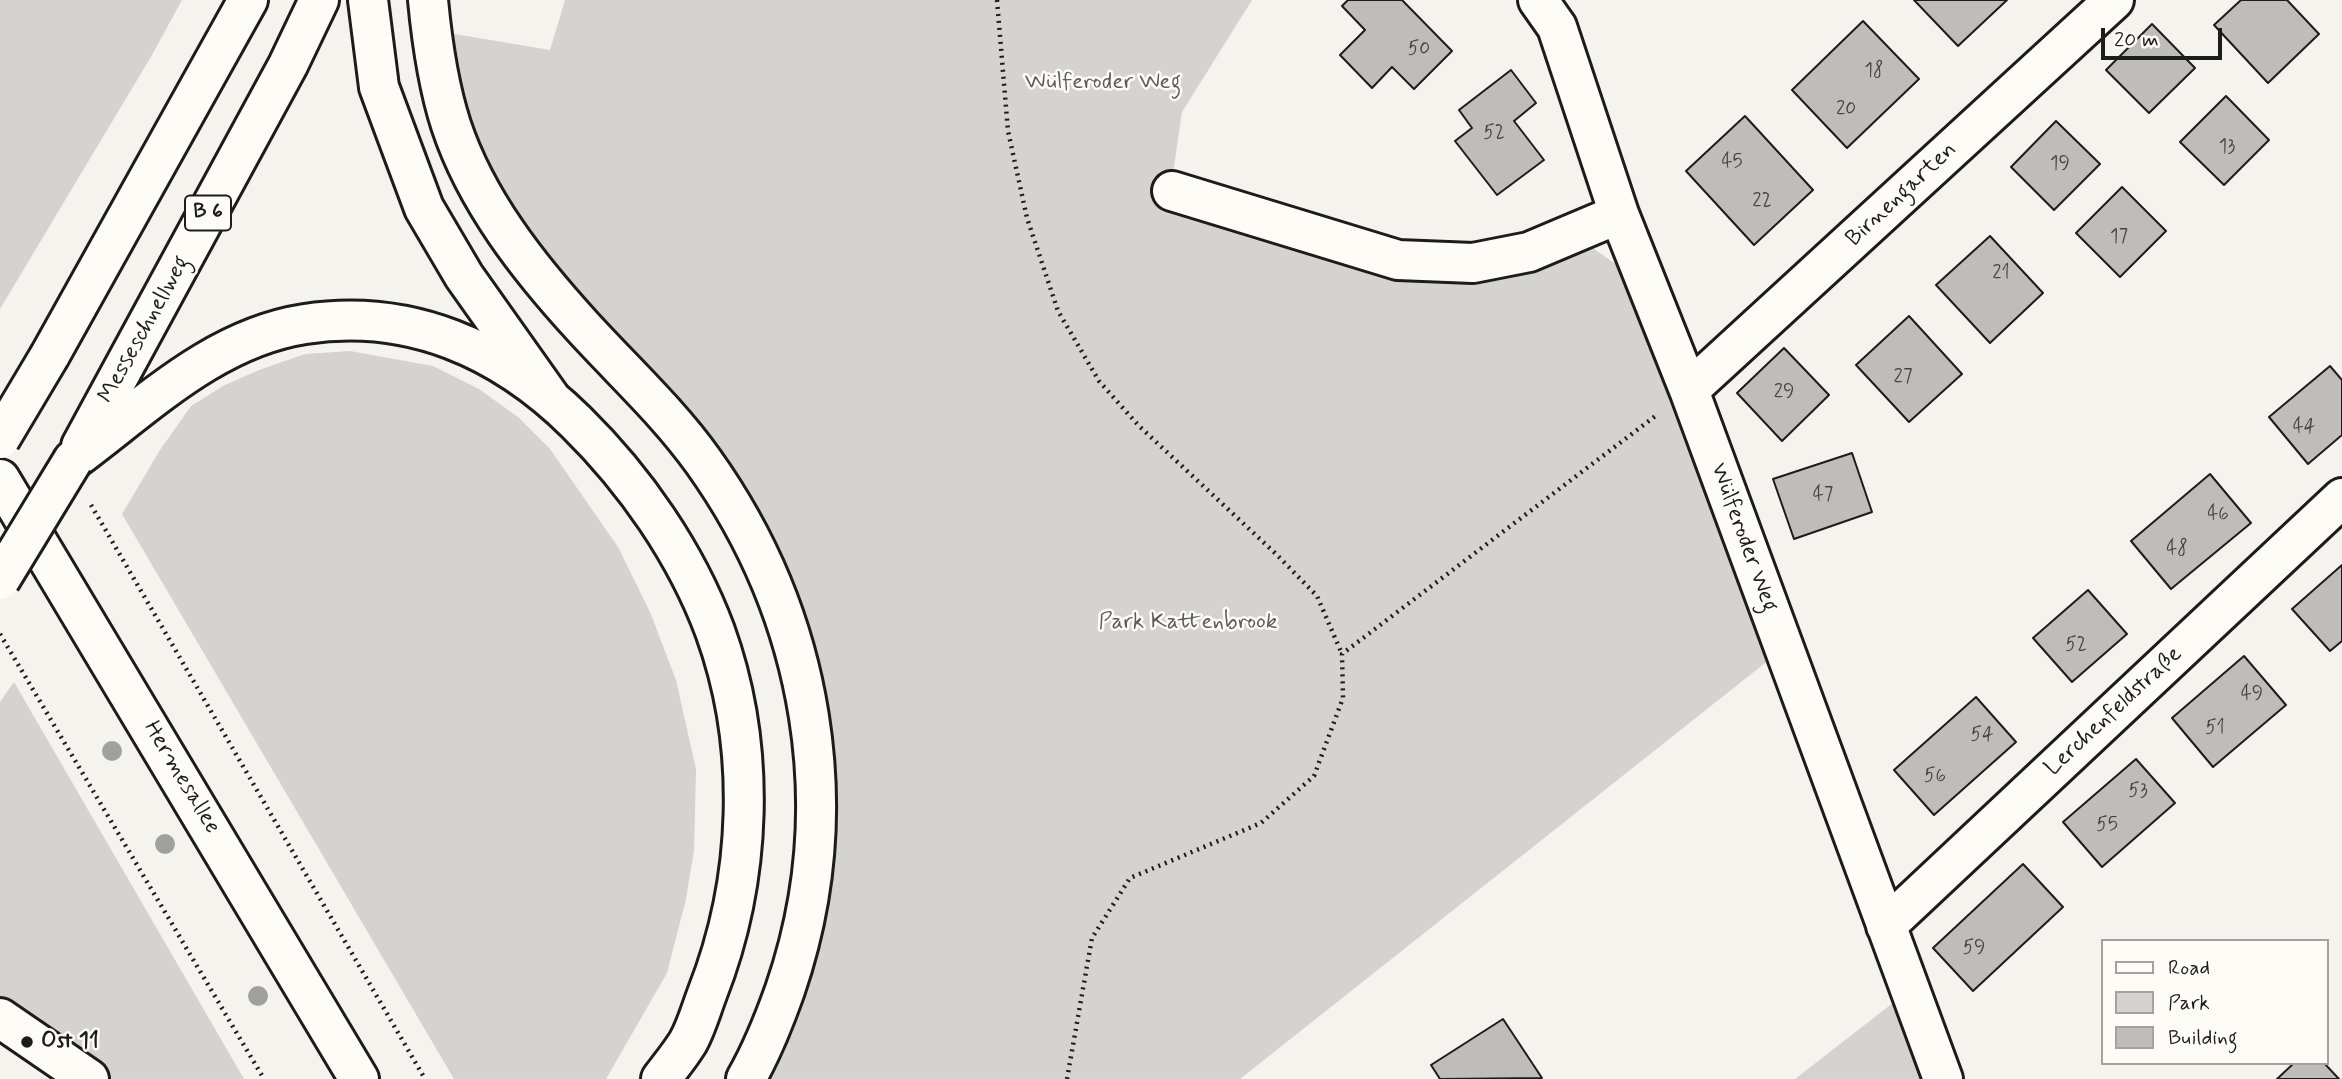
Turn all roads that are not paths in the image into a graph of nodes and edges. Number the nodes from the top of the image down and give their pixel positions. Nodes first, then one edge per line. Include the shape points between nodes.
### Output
1 (319, 0) edge
2 (368, 0) edge
3 (428, 0) edge
4 (1538, 0) edge
5 (2114, 0) edge
6 (240, 10) edge
7 (1172, 191) dead end
8 (1619, 214) junction
9 (1689, 390) junction
10 (550, 397) junction
11 (0, 439) edge
12 (89, 441) junction
13 (0, 479) edge
14 (2342, 498) edge
15 (0, 580) edge
16 (1886, 926) junction
17 (0, 1018) edge
18 (89, 1079) edge
19 (359, 1079) edge
20 (661, 1079) edge
21 (746, 1079) edge
22 (1943, 1079) edge

1 - 12 main road, Messeschnellweg / B 6
2 - 10 main road via 379,87 424,208 464,276
3 - 21 main road via 451,124 490,207 546,285 672,422 729,498 761,557 799,661 812,730 816,851 794,963 774,1021
4 - 8 main road, Wülferoder Weg via 1557,27
5 - 9 main road, Birnengarten
6 - 11 main road, bridge
7 - 8 main road via 1398,260 1473,263 1530,252
8 - 9 main road, Wülferoder Weg
9 - 16 main road, Wülferoder Weg
10 - 12 main road via 468,344 427,330 345,319 256,336 221,352
10 - 20 main road via 631,484 695,585 716,633 741,752 741,861 731,922 689,1041
12 - 15 main road, Messeschnellweg / B 6, bridge
13 - 19 main road, Hermesallee
14 - 16 main road, Lerchenfeldstraße
16 - 22 main road, Wülferoder Weg
17 - 18 main road

